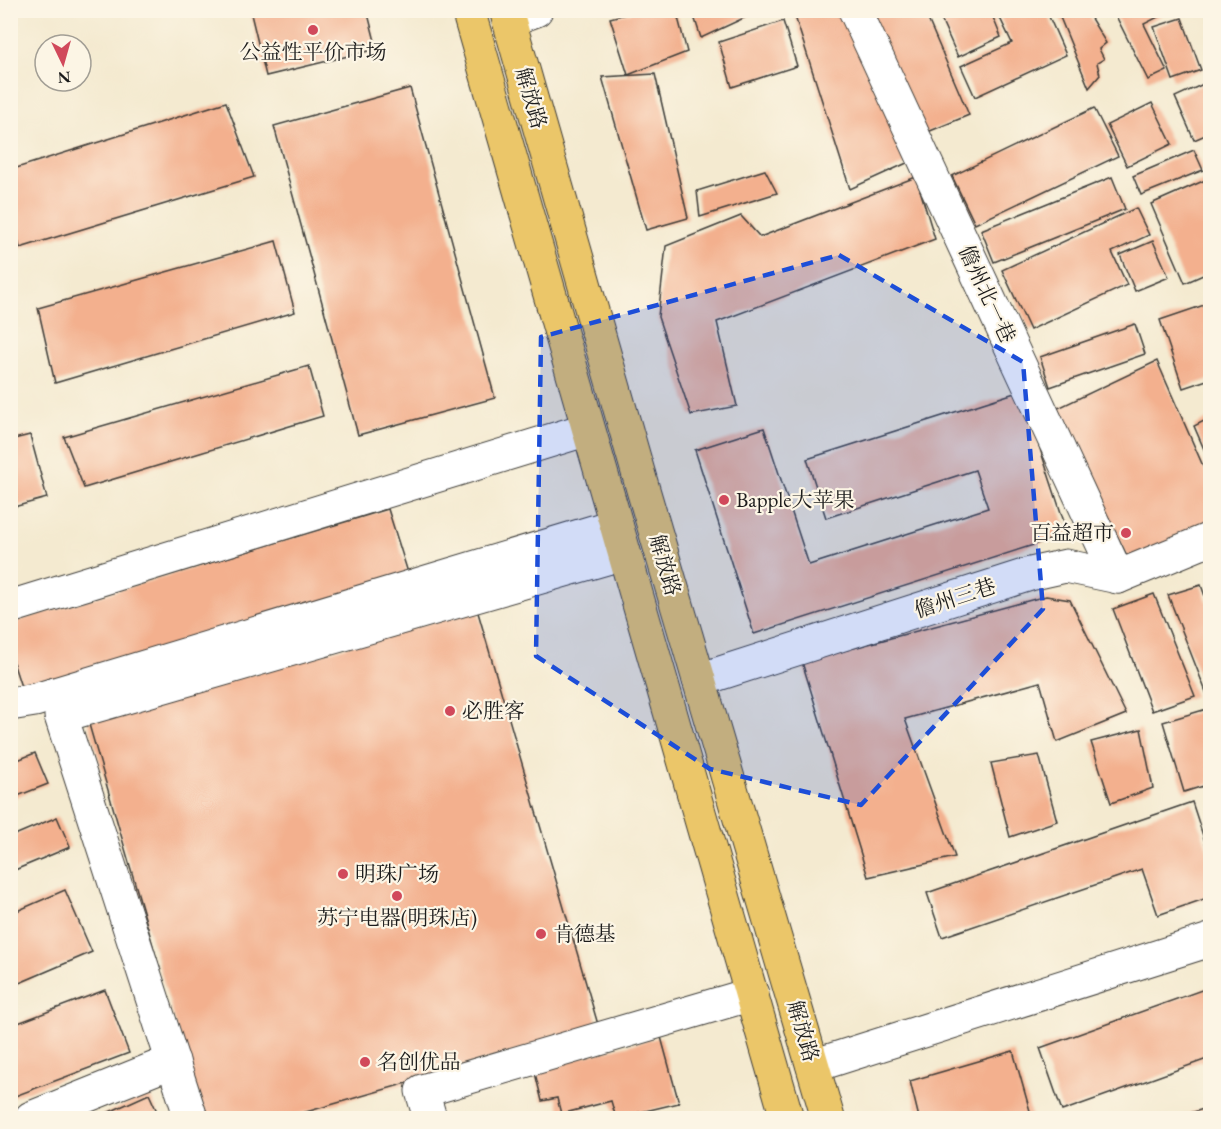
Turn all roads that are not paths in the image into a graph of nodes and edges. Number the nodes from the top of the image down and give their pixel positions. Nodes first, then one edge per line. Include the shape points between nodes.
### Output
1 (468, 10) edge
2 (855, 10) edge
3 (517, 14) edge
4 (588, 429) junction
5 (620, 539) junction
6 (1210, 539) edge
7 (1118, 577) junction
8 (10, 607) edge
9 (699, 680) junction
10 (10, 704) edge
11 (1210, 940) edge
12 (752, 994) junction
13 (173, 1061) junction
14 (813, 1066) junction
15 (31, 1119) edge
16 (191, 1119) edge
17 (430, 1119) edge
18 (787, 1119) edge
19 (828, 1119) edge

1 - 4 main road, 解放路
2 - 7 street, 儋州北一巷
3 - 9 main road, 解放路
4 - 5 main road, 解放路
4 - 8 street
5 - 10 street
5 - 12 main road, 解放路
5 - 13 street via 61,716
6 - 7 street
7 - 9 street, 儋州三巷 via 1066,566 1030,574
9 - 14 main road, 解放路
11 - 14 street
12 - 17 street via 422,1091
12 - 18 main road, 解放路
13 - 15 street
13 - 16 street
14 - 19 main road, 解放路

